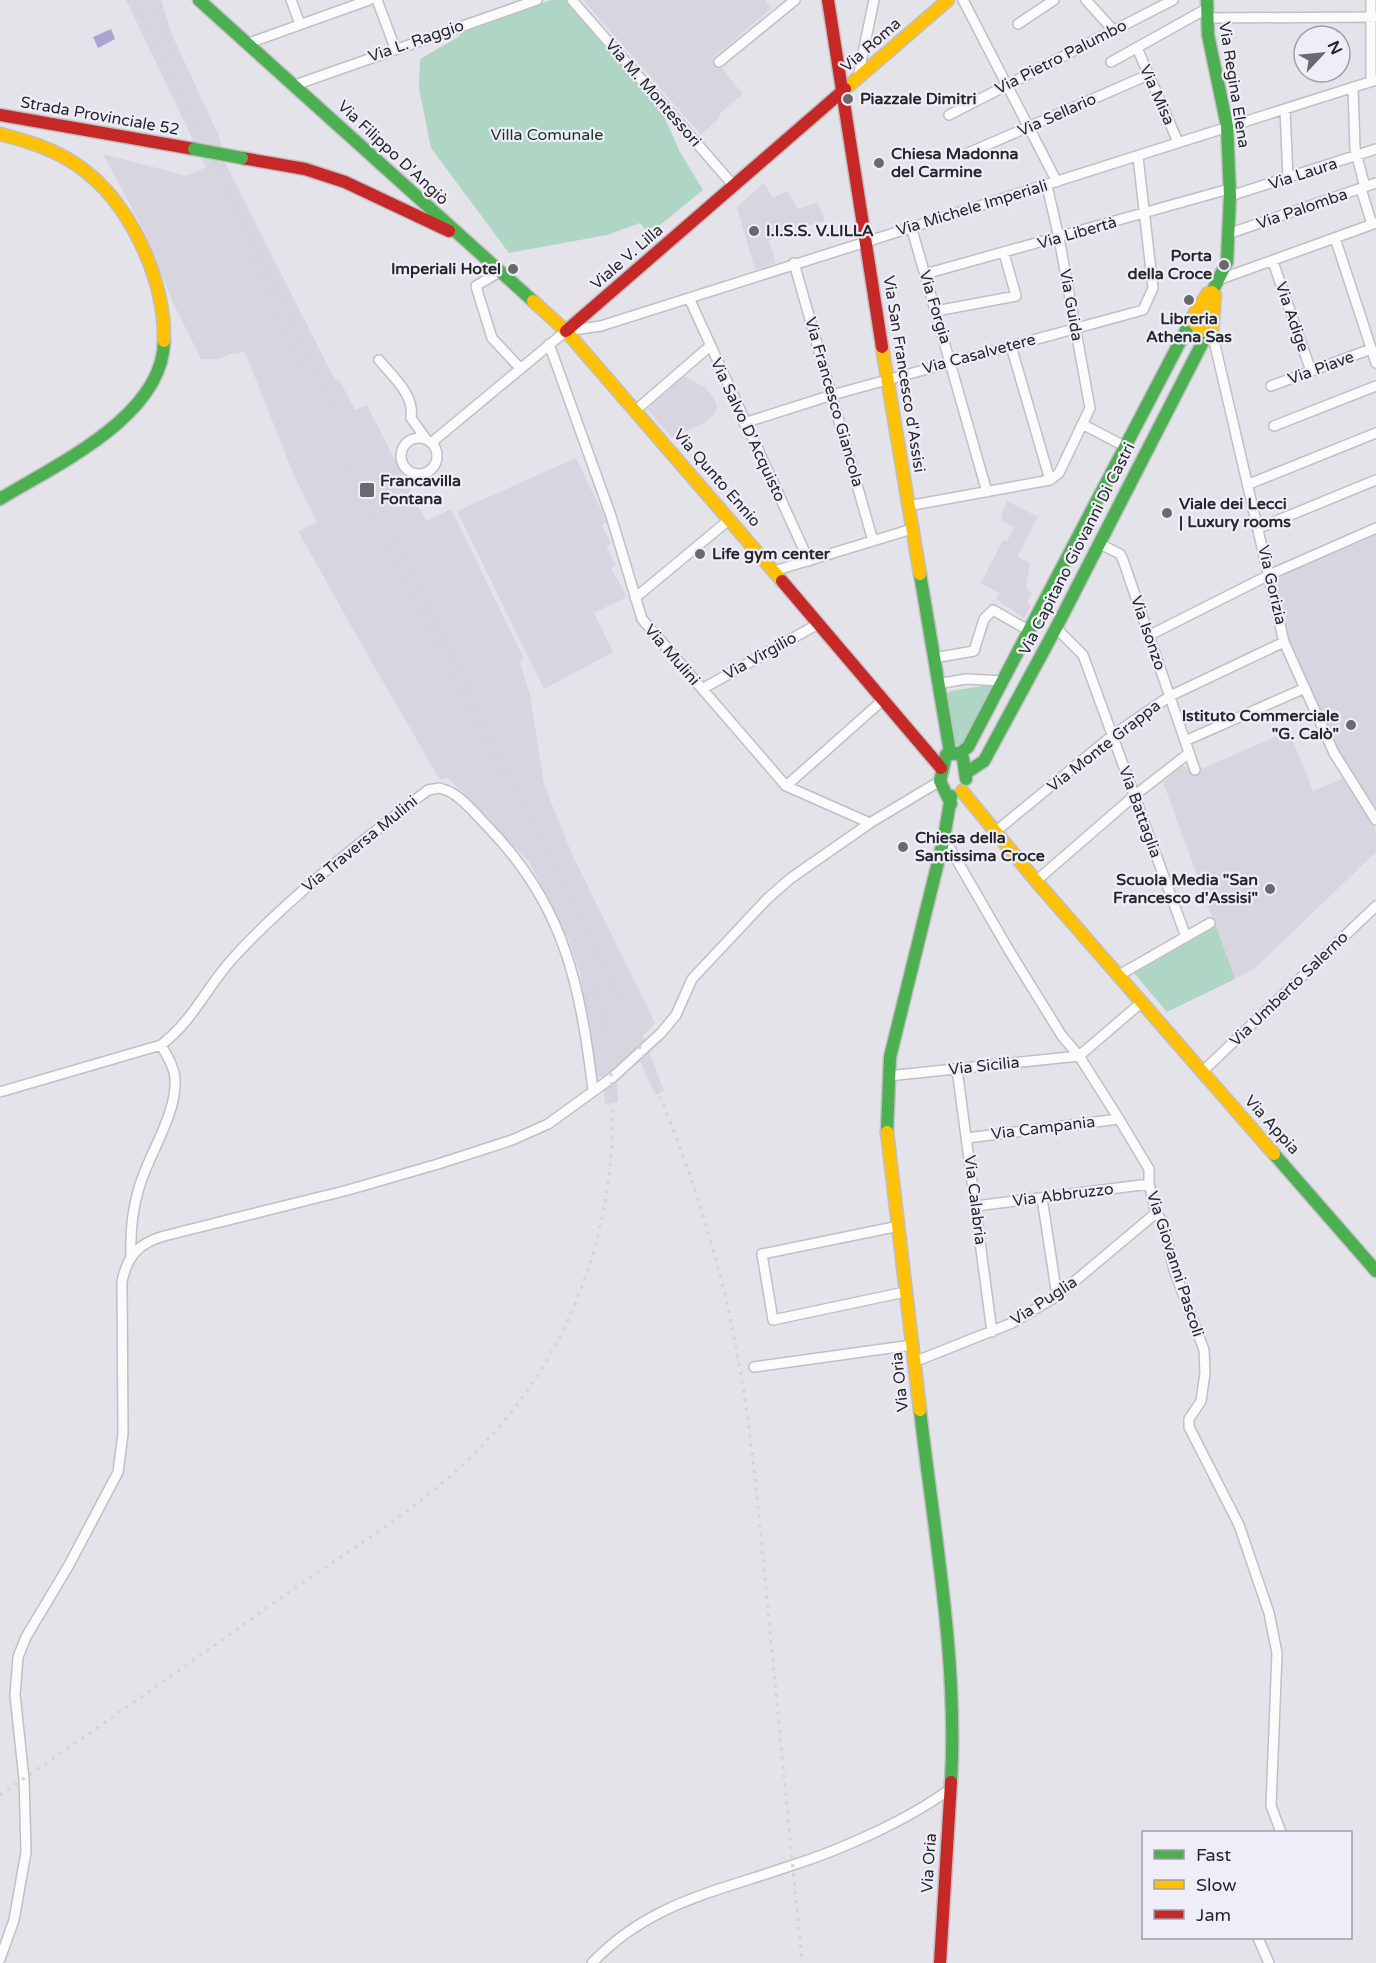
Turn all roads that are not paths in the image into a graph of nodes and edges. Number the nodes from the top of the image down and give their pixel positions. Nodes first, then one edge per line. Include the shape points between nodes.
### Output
1 (199, 0) edge
2 (291, 0) edge
3 (369, 0) edge
4 (377, 0) edge
5 (537, 0) edge
6 (572, 0) edge
7 (795, 0) edge
8 (828, 0) edge
9 (874, 0) edge
10 (948, 0) edge
11 (963, 0) edge
12 (1054, 0) edge
13 (1086, 0) edge
14 (1371, 0) edge
15 (1170, 1) edge
16 (1207, 9) edge
17 (1374, 17) edge
18 (300, 24) junction
19 (1018, 24) dead end
20 (1114, 31) junction
21 (249, 43) junction
22 (394, 48) junction
23 (1137, 48) junction
24 (719, 62) dead end
25 (1111, 62) dead end
26 (1148, 75) junction
27 (858, 77) junction
28 (1373, 81) edge
29 (295, 85) junction
30 (1007, 85) junction
31 (1353, 87) junction
32 (842, 92) junction
33 (1285, 109) junction
34 (0, 115) edge
35 (949, 115) dead end
36 (1227, 126) junction
37 (1029, 127) junction
38 (0, 134) edge
39 (1178, 142) junction
40 (1376, 149) edge
41 (966, 154) dead end
42 (1356, 156) junction
43 (1138, 157) junction
44 (1288, 179) junction
45 (1057, 182) junction
46 (1376, 183) edge
47 (734, 186) junction
48 (1047, 186) junction
49 (1363, 188) junction
50 (1229, 193) junction
51 (1144, 214) junction
52 (1374, 224) edge
53 (911, 226) junction
54 (456, 234) junction
55 (1228, 234) junction
56 (1059, 238) junction
57 (1335, 238) junction
58 (866, 241) junction
59 (1004, 253) junction
60 (1273, 262) junction
61 (794, 263) junction
62 (499, 272) junction
63 (925, 274) junction
64 (1218, 280) junction
65 (1212, 292) junction
66 (689, 298) junction
67 (936, 311) junction
68 (1194, 315) junction
69 (1075, 327) junction
70 (566, 331) junction
71 (1210, 332) junction
72 (549, 344) junction
73 (710, 346) junction
74 (1011, 346) junction
75 (1371, 349) junction
76 (379, 360) dead end
77 (951, 362) junction
78 (1376, 363) edge
79 (520, 368) junction
80 (1311, 371) junction
81 (887, 380) junction
82 (1271, 386) dead end
83 (1376, 386) edge
84 (832, 395) junction
85 (636, 410) junction
86 (744, 423) junction
87 (1082, 424) junction
88 (1274, 426) dead end
89 (1376, 433) edge
90 (1126, 447) junction
91 (1050, 480) junction
92 (1376, 480) edge
93 (1249, 484) junction
94 (987, 492) junction
95 (0, 499) edge
96 (908, 506) junction
97 (730, 519) junction
98 (1259, 528) junction
99 (1376, 528) edge
100 (912, 529) junction
101 (873, 541) junction
102 (1098, 543) junction
103 (809, 561) junction
104 (774, 571) junction
105 (1269, 575) junction
106 (635, 598) junction
107 (818, 624) junction
108 (1056, 628) junction
109 (1028, 630) junction
110 (1150, 636) junction
111 (1284, 642) junction
112 (934, 658) junction
113 (1002, 681) junction
114 (937, 684) junction
115 (1305, 688) junction
116 (702, 689) junction
117 (1170, 696) junction
118 (883, 700) junction
119 (1113, 735) junction
120 (1185, 741) junction
121 (955, 753) junction
122 (1189, 753) junction
123 (937, 764) junction
124 (1195, 770) dead end
125 (966, 773) junction
126 (940, 781) junction
127 (786, 786) junction
128 (1134, 796) junction
129 (953, 797) junction
130 (1376, 820) edge
131 (870, 823) junction
132 (995, 832) junction
133 (944, 838) junction
134 (1036, 881) junction
135 (1376, 906) edge
136 (1210, 923) dead end
137 (1186, 938) junction
138 (1119, 975) junction
139 (1142, 1002) junction
140 (161, 1045) junction
141 (1079, 1056) junction
142 (957, 1069) junction
143 (1202, 1072) junction
144 (888, 1076) junction
145 (594, 1090) junction
146 (0, 1092) edge
147 (1119, 1119) junction
148 (968, 1138) junction
149 (1149, 1184) junction
150 (1042, 1198) junction
151 (976, 1206) junction
152 (1156, 1213) junction
153 (899, 1226) junction
154 (131, 1256) junction
155 (1376, 1271) edge
156 (905, 1292) junction
157 (1057, 1296) junction
158 (992, 1332) junction
159 (912, 1345) junction
160 (914, 1362) junction
161 (754, 1366) dead end
162 (950, 1789) junction
163 (1280, 1831) edge
164 (1258, 1939) edge
165 (0, 1959) edge
166 (592, 1963) edge
167 (940, 1963) edge
168 (1269, 1963) edge

1 - 21 main road, Via Filippo D'Angiò
2 - 18 street
3 - 18 street
4 - 22 street
5 - 22 street, Via L. Raggio
6 - 47 street, Via M. Montessori
7 - 24 street
8 - 32 main road, Via San Francesco d'Assisi
9 - 27 street
10 - 27 main road, Via Roma
11 - 30 street
12 - 19 street
13 - 20 street
14 - 17 street
15 - 20 street, Via Pietro Palumbo
16 - 17 street
16 - 23 street
16 - 36 main road, Via Regina Elena via 1208,35
17 - 28 street
18 - 21 street
20 - 30 street, Via Pietro Palumbo
21 - 29 main road, Via Filippo D'Angiò
22 - 29 street, Via L. Raggio
23 - 25 street
23 - 26 street, Via Misa
26 - 37 street, Via Sellario
26 - 39 street, Via Misa
27 - 32 main road, Via Roma
28 - 31 street, Via Michele Imperiali
29 - 54 main road, Via Filippo D'Angiò
30 - 35 street, Via Pietro Palumbo
30 - 37 street
31 - 33 street, Via Michele Imperiali
31 - 42 street
32 - 47 main road, Viale V. Lilla
32 - 58 main road, Via San Francesco d'Assisi
33 - 36 street, Via Michele Imperiali
33 - 44 street
34 - 54 main road, Strada Provinciale 52, bridge via 305,169 345,182
36 - 39 street, Via Michele Imperiali
36 - 50 main road, Via Regina Elena
37 - 41 street, Via Sellario
37 - 45 street
38 - 95 main road via 64,157 97,181 117,205 159,296 164,346 153,383 134,409
39 - 43 street, Via Michele Imperiali
40 - 42 street, Via Laura
42 - 44 street, Via Laura
42 - 49 street
43 - 45 street, Via Michele Imperiali
43 - 51 street
44 - 50 street, Via Laura
45 - 48 street, Via Michele Imperiali
46 - 49 street, Via Palomba
47 - 70 main road, Viale V. Lilla
48 - 53 street, Via Michele Imperiali
48 - 56 street, Via Guida
49 - 52 street
49 - 55 street, Via Palomba
50 - 51 street, Via Libertà
50 - 55 main road, Via Regina Elena
51 - 56 street, Via Libertà
51 - 69 street, Via Casalvetere via 1153,288 1143,310
52 - 57 street
53 - 58 street, Via Michele Imperiali
53 - 63 street, Via Forgia
54 - 62 main road, Via Filippo D'Angiò
55 - 64 main road, Via Regina Elena via 1227,262
56 - 59 street, Via Libertà
56 - 69 street, Via Guida
57 - 60 street
57 - 75 street
58 - 61 street, Via Michele Imperiali
58 - 81 main road, Via San Francesco d'Assisi
59 - 63 street, Via Libertà
59 - 67 street via 1016,296
60 - 64 street
60 - 80 street, Via Adige
61 - 66 street, Via Michele Imperiali
61 - 84 street, Via Francesco Giancola
62 - 70 main road, Via Filippo D'Angiò
62 - 79 street via 476,286 492,338
63 - 67 street, Via Forgia
64 - 65 main road, Via Regina Elena
65 - 68 main road, Via Capitano Giovanni Di Castri
65 - 71 main road via 1215,295
66 - 70 street, Via Michele Imperiali via 601,326
66 - 73 street, Via Salvo D'Acquisto
67 - 77 street, Via Forgia
68 - 71 main road via 1197,327
68 - 90 main road, Via Capitano Giovanni Di Castri
69 - 74 street, Via Casalvetere
69 - 87 street, Via Guida via 1090,408
70 - 72 street, Viale V. Lilla
70 - 85 main road, Via Qunto Ennio
71 - 93 street, Via Gorizia
71 - 102 main road, Via Capitano Giovanni Di Castri
72 - 79 street, Viale V. Lilla
72 - 106 street, Via Mulini via 611,516
73 - 85 street
73 - 86 street, Via Salvo D'Acquisto
74 - 77 street, Via Casalvetere
74 - 91 street
75 - 78 street
75 - 80 street, Via Piave
76 - 79 street, Viale V. Lilla via 410,398 411,418 428,441
77 - 81 street, Via Casalvetere
77 - 94 street, Via Forgia
80 - 82 street, Via Piave
81 - 84 street, Via Casalvetere
81 - 96 main road, Via San Francesco d'Assisi
83 - 88 street
84 - 86 street, Via Casalvetere
84 - 101 street, Via Francesco Giancola
85 - 97 main road, Via Qunto Ennio
86 - 103 street, Via Salvo D'Acquisto
87 - 90 street
87 - 91 street, Via Guida via 1059,474
89 - 93 street
90 - 109 main road, Via Capitano Giovanni Di Castri
91 - 94 street
92 - 98 street
93 - 98 street, Via Gorizia
94 - 96 street
96 - 100 main road, Via San Francesco d'Assisi
97 - 104 main road, Via Qunto Ennio
97 - 106 street
98 - 105 street, Via Gorizia
99 - 105 street
100 - 101 street
100 - 112 main road, Via San Francesco d'Assisi
101 - 103 street
102 - 108 main road, Via Capitano Giovanni Di Castri
102 - 110 street, Via Isonzo via 1120,554
103 - 104 street
104 - 107 main road, Via Qunto Ennio
105 - 110 street
105 - 111 street, Via Gorizia
106 - 116 street, Via Mulini via 642,619
107 - 116 street, Via Virgilio
107 - 118 main road, Via Qunto Ennio
108 - 119 street, Via Battaglia via 1083,654
108 - 125 main road, Via Capitano Giovanni Di Castri via 984,761
109 - 112 street via 993,610 984,619 974,651
109 - 113 main road, Via Capitano Giovanni Di Castri
110 - 117 street, Via Isonzo
111 - 115 street, Via Gorizia
111 - 117 street, Via Monte Grappa
112 - 114 main road, Via San Francesco d'Assisi
113 - 114 street via 966,679
113 - 121 main road, Via Capitano Giovanni Di Castri via 968,747
114 - 121 main road, Via San Francesco d'Assisi
115 - 120 street
115 - 130 street, Via Gorizia via 1334,753
116 - 127 street, Via Mulini
117 - 119 street, Via Monte Grappa
117 - 120 street, Via Isonzo
118 - 123 main road, Via Qunto Ennio
118 - 127 street
119 - 128 street, Via Battaglia
119 - 132 street, Via Monte Grappa
120 - 122 street, Via Isonzo
121 - 123 main road, Via Capitano Giovanni Di Castri
121 - 125 main road, Via San Francesco d'Assisi via 965,760
122 - 124 street, Via Isonzo
122 - 128 street
123 - 126 main road
125 - 129 main road, Via Oria
126 - 129 main road, Via Appia
126 - 131 street
127 - 131 street, Via Mulini
128 - 134 street
128 - 137 street, Via Battaglia
129 - 132 main road, Via Appia
129 - 133 main road, Via Oria
131 - 145 street via 767,899 692,979 675,1015 661,1033
132 - 134 main road, Via Appia
133 - 141 street, Via Giovanni Pascoli via 1056,1027
133 - 144 main road, Via Oria
134 - 138 main road, Via Appia
135 - 143 street, Via Umberto Salerno
136 - 137 street
137 - 138 street
138 - 139 main road, Via Appia
139 - 141 street
139 - 143 main road, Via Appia
140 - 145 street, Via Traversa Mulini via 182,1029 232,959 276,914 428,790 440,788 465,803 516,856 535,883 566,949
140 - 146 street, Via Traversa Mulini
140 - 154 street via 175,1080 158,1142 139,1186 130,1226
141 - 142 street, Via Sicilia
141 - 147 street, Via Giovanni Pascoli
142 - 144 street, Via Sicilia
142 - 148 street, Via Calabria
143 - 155 main road, Via Appia
144 - 153 main road, Via Oria via 886,1137
145 - 154 street via 557,1119 512,1140 348,1190 155,1239
147 - 148 street, Via Campania
147 - 149 street, Via Giovanni Pascoli via 1149,1169
148 - 151 street, Via Calabria
149 - 150 street, Via Abbruzzo
149 - 152 street, Via Giovanni Pascoli
150 - 151 street, Via Abbruzzo
150 - 157 street
151 - 158 street, Via Calabria
152 - 157 street, Via Puglia
152 - 163 street, Via Giovanni Pascoli via 1163,1222 1174,1270 1203,1350 1201,1401 1189,1427 1239,1525 1269,1613 1277,1653 1271,1806
153 - 156 main road, Via Oria
153 - 156 street via 762,1254 773,1320
154 - 165 street via 124,1270 121,1312 123,1434 118,1472 18,1657 15,1695 24,1779 26,1852 14,1920
156 - 159 main road, Via Oria
157 - 158 street, Via Puglia
158 - 160 street, Via Puglia
159 - 160 main road, Via Oria
159 - 161 street
160 - 162 main road, Via Oria via 949,1659 953,1746
162 - 166 street via 924,1808 793,1866 700,1894 663,1910 614,1940
162 - 167 main road, Via Oria
164 - 168 street

